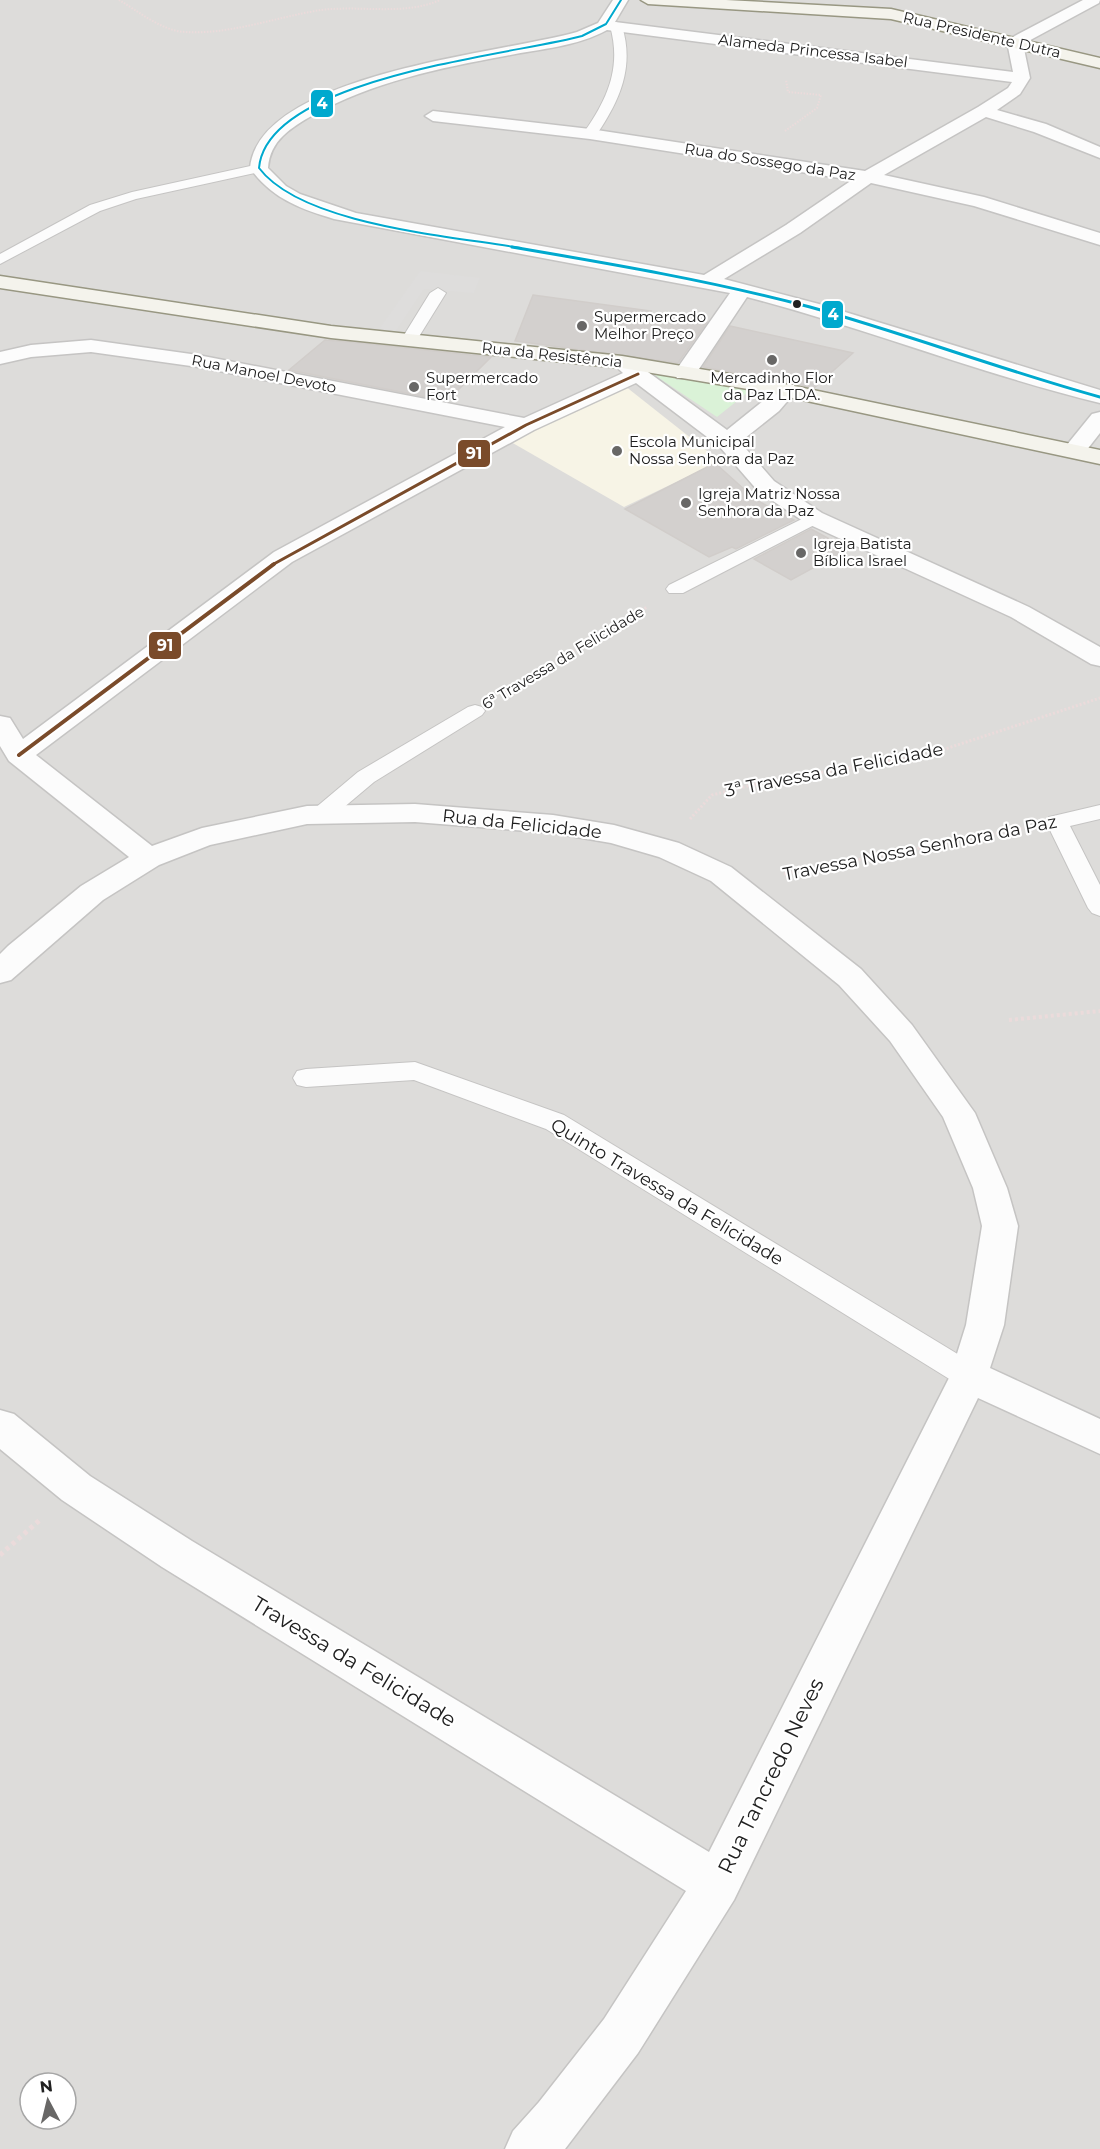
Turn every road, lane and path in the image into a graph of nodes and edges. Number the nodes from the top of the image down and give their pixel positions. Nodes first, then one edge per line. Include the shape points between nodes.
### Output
1 (119, 0) edge
2 (440, 0) edge
3 (621, 0) edge
4 (648, 0) edge
5 (1094, 0) edge
6 (610, 26) junction
7 (1015, 42) junction
8 (798, 48) junction
9 (1100, 63) edge
10 (1022, 78) junction
11 (984, 111) junction
12 (433, 116) dead end
13 (590, 134) junction
14 (779, 135) dead end
15 (1100, 153) edge
16 (259, 168) junction
17 (868, 177) junction
18 (1100, 239) edge
19 (0, 260) edge
20 (707, 281) junction
21 (0, 282) edge
22 (741, 292) junction
23 (438, 294) dead end
24 (409, 340) junction
25 (0, 358) edge
26 (630, 368) junction
27 (686, 373) junction
28 (786, 390) junction
29 (1100, 397) edge
30 (1100, 419) edge
31 (526, 425) junction
32 (727, 441) junction
33 (1074, 451) junction
34 (1100, 457) edge
35 (814, 518) junction
36 (676, 590) joint
37 (1100, 658) edge
38 (1100, 698) edge
39 (476, 711) joint
40 (0, 724) edge
41 (19, 755) junction
42 (1100, 812) edge
43 (322, 814) junction
44 (1057, 822) junction
45 (148, 858) junction
46 (693, 860) junction
47 (743, 891) junction
48 (1100, 908) edge
49 (0, 972) edge
50 (1100, 1011) edge
51 (1009, 1020) dead end
52 (306, 1078) dead end
53 (969, 1376) junction
54 (0, 1426) edge
55 (1100, 1437) edge
56 (76, 1488) junction
57 (0, 1555) edge
58 (718, 1884) junction
59 (531, 2149) edge

1 - 2 path via 166,27 183,32 214,31 323,10 402,8
3 - 6 street
4 - 7 street, Rua Presidente Dutra via 891,14
5 - 7 street
6 - 8 street, Alameda Princessa Isabel
6 - 13 lane via 622,42 624,56 608,109
6 - 16 street via 366,83 313,108 274,133 263,146
7 - 9 street, Rua Presidente Dutra
7 - 10 street
8 - 10 street, Alameda Princessa Isabel
8 - 14 path via 790,65 781,70 781,78 789,81 788,92 820,95 817,108
10 - 11 street via 1014,91
11 - 15 street via 1040,128
11 - 17 street
12 - 13 street, Rua do Sossego da Paz
13 - 17 street, Rua do Sossego da Paz
16 - 19 lane via 95,208
16 - 20 street via 268,181 289,194 334,214
17 - 18 street, Rua do Sossego da Paz via 978,201
17 - 20 street
20 - 22 street
21 - 24 street, Rua da Resistência via 331,332
22 - 27 street
22 - 29 street via 812,308
23 - 24 lane
24 - 26 street, Rua da Resistência
25 - 31 street, Rua Manoel Devoto via 31,351 102,348 198,361
26 - 27 street, Rua da Resistência
26 - 31 street
26 - 32 street
27 - 28 street, Rua da Resistência
28 - 32 street
28 - 33 street, Rua da Resistência
30 - 33 street
31 - 41 street via 283,557
32 - 35 street via 766,486
33 - 34 street, Rua da Resistência
35 - 36 lane
35 - 37 street via 1020,612
36 - 39 path, 6ª Travessa da Felicidade
38 - 46 path, 3ª Travessa da Felicidade via 933,753 712,795 695,811 681,833
39 - 43 lane, 6ª Travessa da Felicidade via 366,777
40 - 41 street
41 - 45 street
42 - 44 lane, Travessa Nossa Senhora da Paz
43 - 45 street, Rua da Felicidade via 202,837
43 - 46 street, Rua da Felicidade via 415,813 553,824 647,842
44 - 47 path, Travessa Nossa Senhora da Paz via 762,878
44 - 48 lane
45 - 49 street, Rua da Felicidade via 92,893
46 - 47 street, Rua da Felicidade
47 - 53 street, Rua da Felicidade via 850,977 901,1033 958,1113 990,1188 1000,1226 985,1325
50 - 51 path
52 - 53 lane, Quinto Travessa da Felicidade via 415,1071 555,1122
53 - 55 street
53 - 58 street, Rua Tancredo Neves
54 - 56 street, Travessa da Felicidade
56 - 57 path
56 - 58 street, Travessa da Felicidade via 177,1554
58 - 59 street, Rua Tancredo Neves via 621,2036

